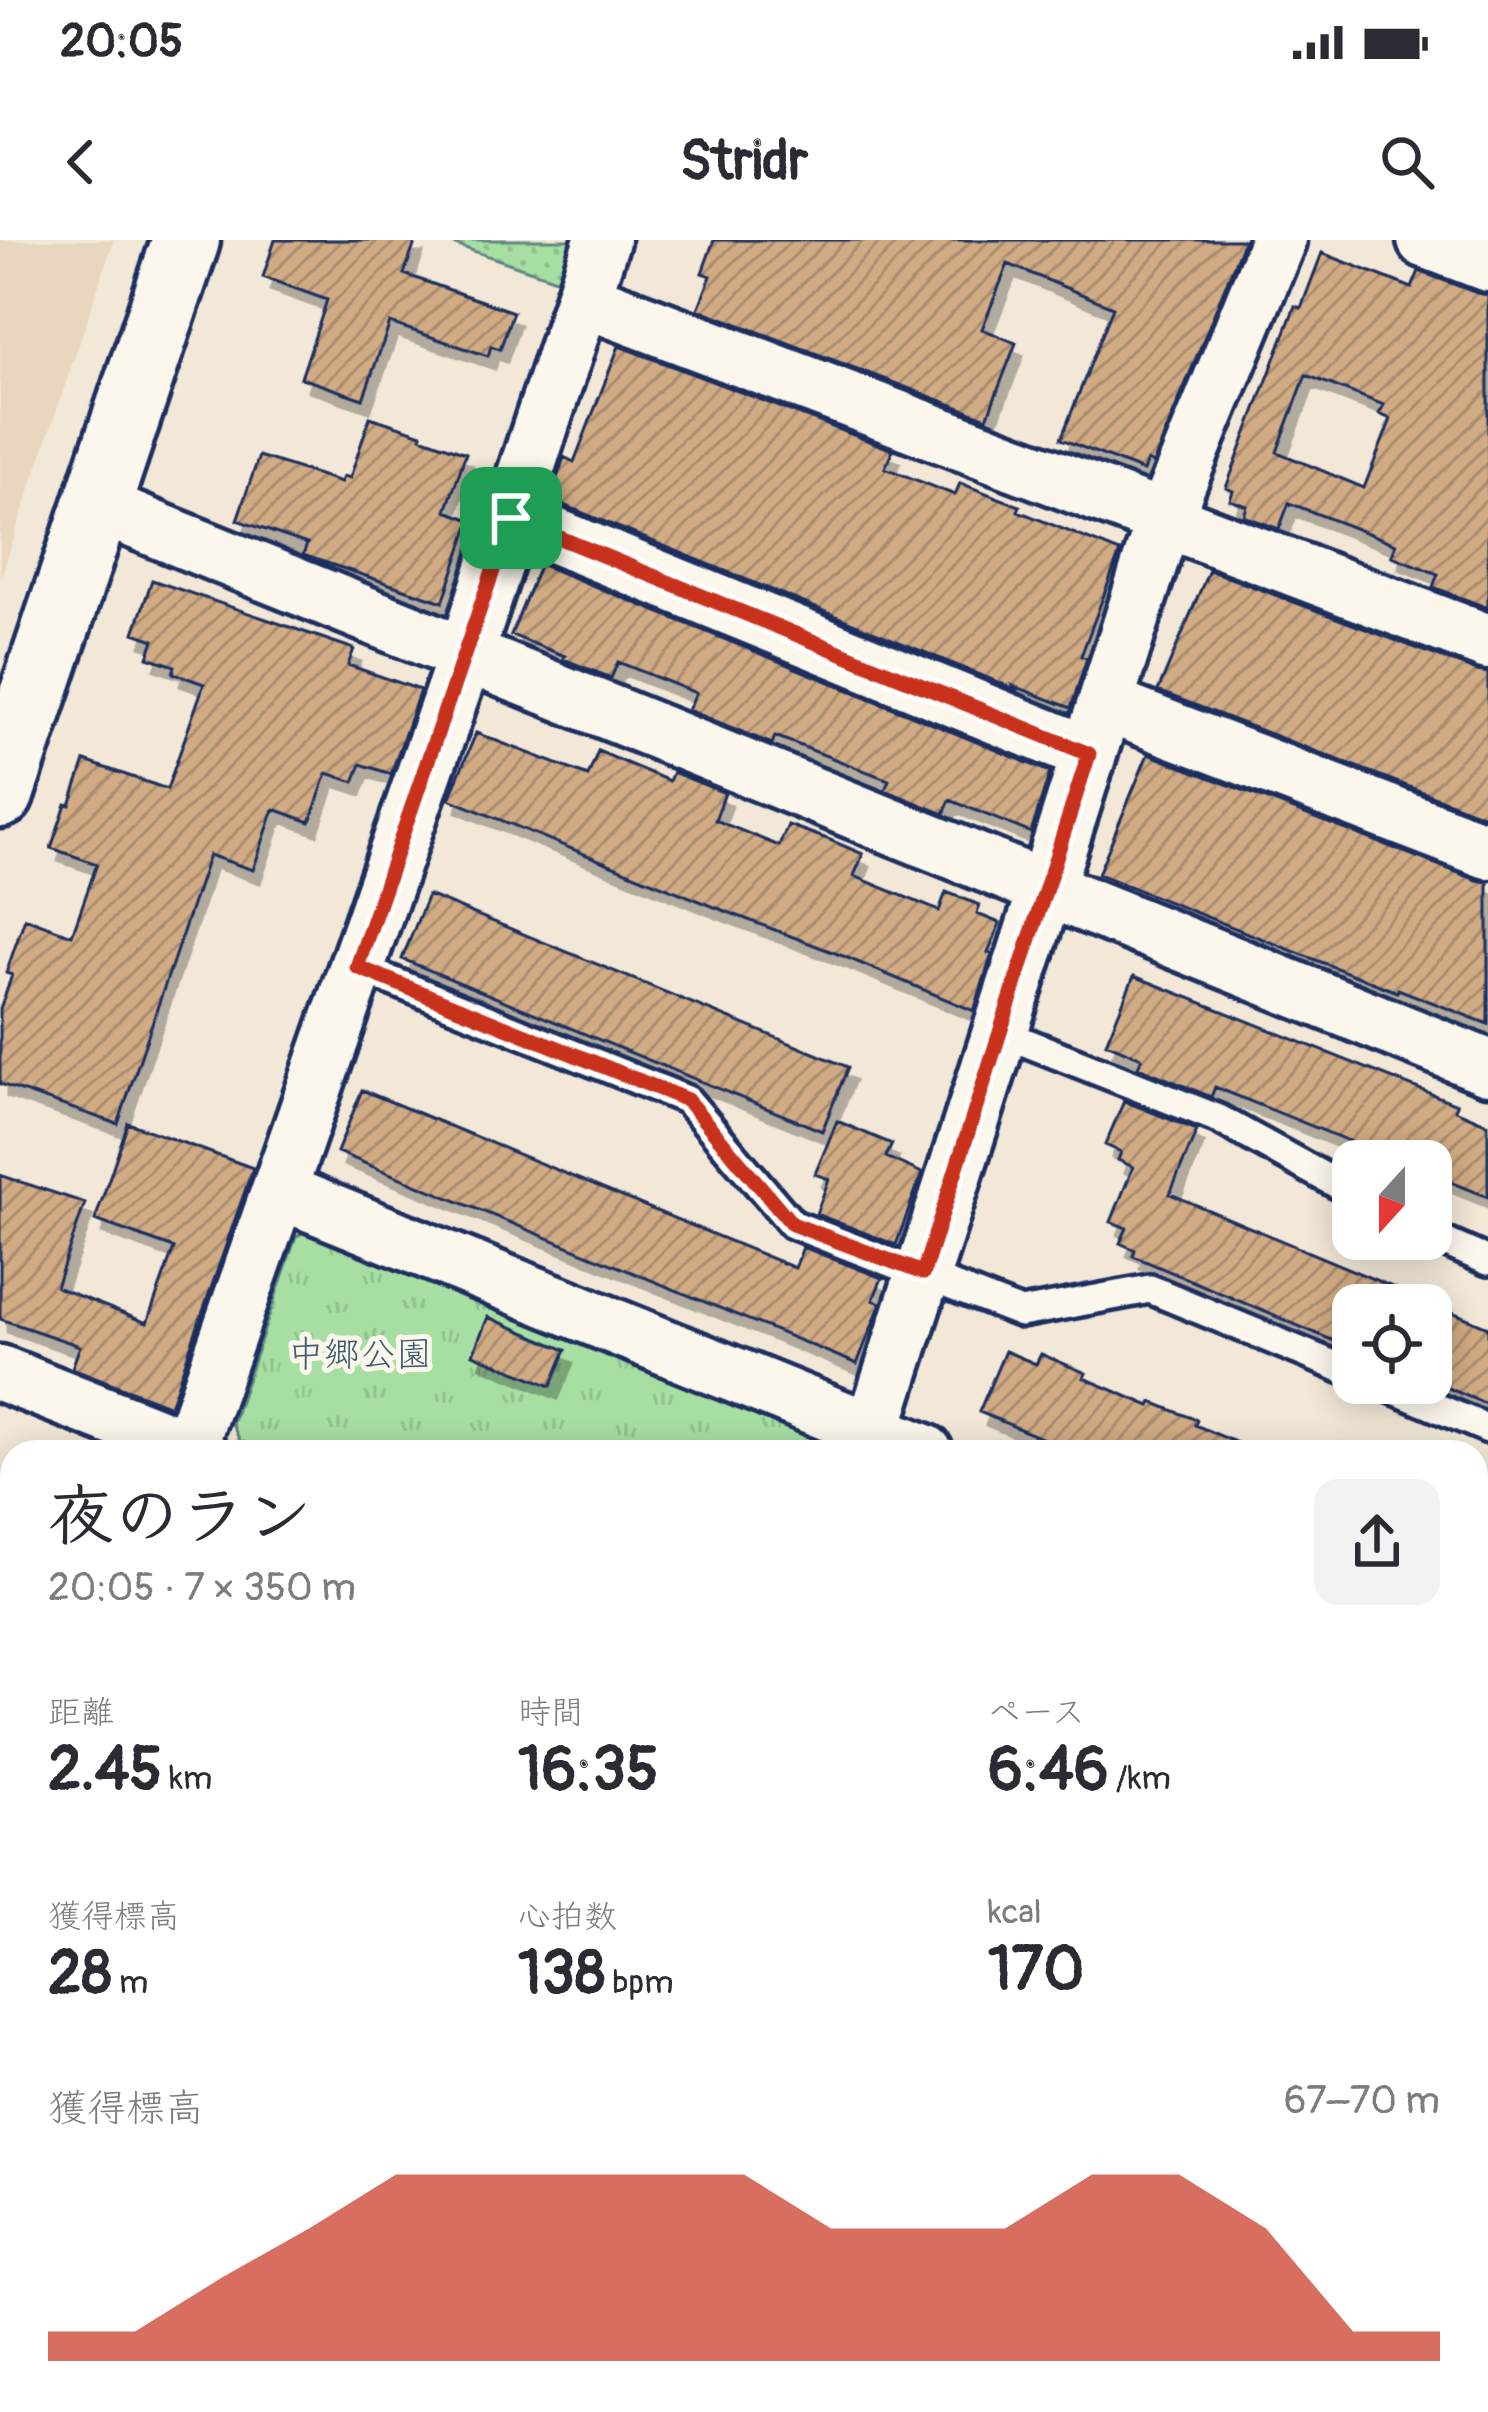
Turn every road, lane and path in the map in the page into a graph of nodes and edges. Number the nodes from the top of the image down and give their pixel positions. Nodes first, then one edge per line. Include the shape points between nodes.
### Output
1 (186, 240) edge
2 (602, 240) edge
3 (1277, 240) edge
4 (1425, 240) edge
5 (1488, 264) edge
6 (583, 299) junction
7 (98, 506) junction
8 (511, 518) junction
9 (1164, 519) junction
10 (1488, 642) edge
11 (466, 654) junction
12 (1097, 729) junction
13 (0, 794) edge
14 (1488, 851) edge
15 (1046, 889) junction
16 (357, 967) junction
17 (1000, 1032) junction
18 (1488, 1067) edge
19 (1332, 1181) edge
20 (279, 1191) junction
21 (1452, 1246) edge
22 (1488, 1262) edge
23 (923, 1273) junction
24 (1332, 1363) edge
25 (0, 1372) edge
26 (1428, 1404) edge
27 (1488, 1429) edge
28 (164, 1440) edge
29 (195, 1440) edge
30 (864, 1440) edge
31 (870, 1440) edge

1 - 7 street
2 - 6 street
3 - 9 street
4 - 5 street
6 - 8 street
6 - 9 street
7 - 11 street
7 - 13 street
8 - 11 street
8 - 12 street
9 - 10 street
9 - 12 street
11 - 15 street
11 - 16 street
12 - 14 street
12 - 15 street
15 - 17 street
15 - 18 street
16 - 20 street
16 - 23 lane via 687,1100 792,1224
17 - 19 lane via 1219,1119
17 - 23 street
20 - 29 street
20 - 30 street
21 - 22 lane
23 - 24 lane via 1022,1313 1150,1288
23 - 31 street
25 - 28 street
26 - 27 lane

